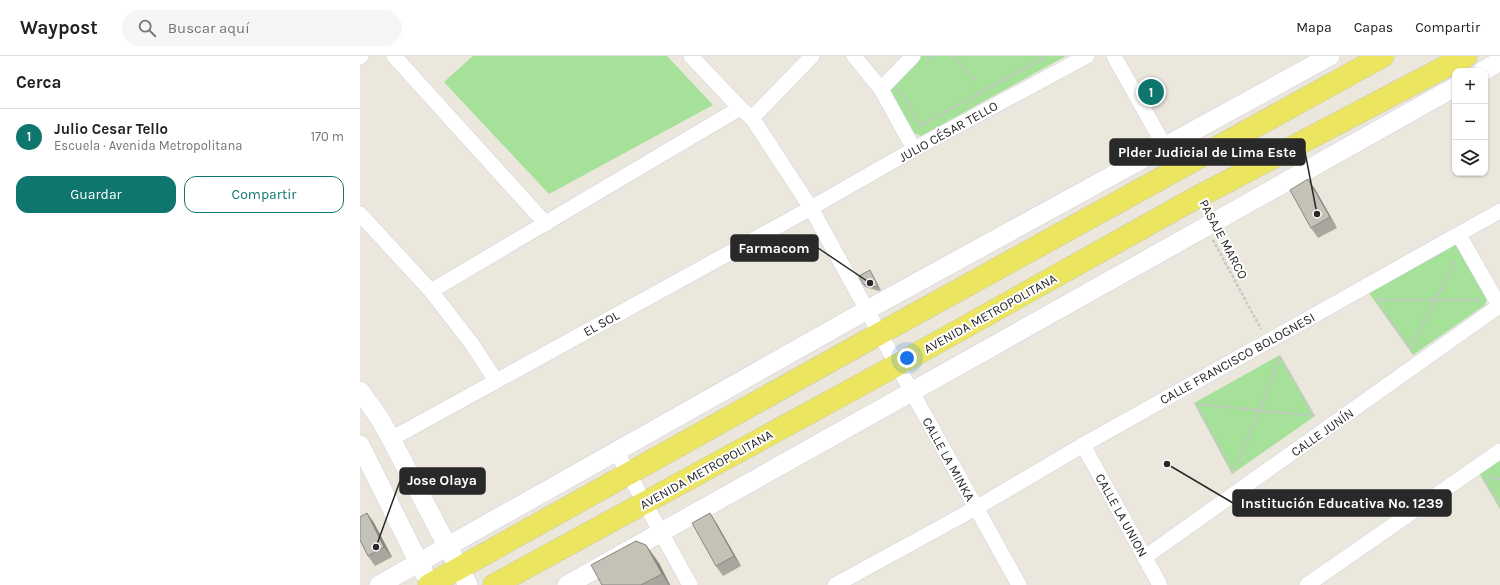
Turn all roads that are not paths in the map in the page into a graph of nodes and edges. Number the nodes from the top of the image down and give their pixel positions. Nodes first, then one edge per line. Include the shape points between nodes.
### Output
1 (394, 56) edge
2 (691, 56) edge
3 (812, 56) edge
4 (854, 56) edge
5 (914, 56) edge
6 (1087, 56) edge
7 (1114, 56) edge
8 (1330, 56) edge
9 (1383, 56) edge
10 (1466, 56) edge
11 (1496, 56) edge
12 (1500, 62) edge
13 (1488, 68) edge
14 (881, 89) junction
15 (1452, 89) edge
16 (740, 108) junction
17 (752, 118) junction
18 (1165, 147) junction
19 (914, 149) junction
20 (811, 208) junction
21 (1500, 211) edge
22 (360, 214) edge
23 (546, 224) junction
24 (1459, 235) junction
25 (431, 291) junction
26 (1500, 306) edge
27 (867, 310) junction
28 (879, 334) junction
29 (896, 365) junction
30 (496, 381) junction
31 (360, 391) edge
32 (911, 391) junction
33 (391, 439) junction
34 (360, 445) edge
35 (1083, 445) junction
36 (616, 451) junction
37 (1500, 451) edge
38 (629, 474) junction
39 (644, 503) junction
40 (976, 508) junction
41 (661, 533) junction
42 (448, 546) junction
43 (1145, 557) junction
44 (419, 562) junction
45 (464, 577) edge
46 (379, 585) edge
47 (430, 585) edge
48 (494, 585) edge
49 (567, 585) edge
50 (690, 585) edge
51 (836, 585) edge
52 (1019, 585) edge
53 (1160, 585) edge
54 (1307, 585) edge

1 - 23 street
2 - 16 street, CALLE LA MINKA
3 - 17 street
4 - 14 street
5 - 14 street
6 - 19 street, JULIO CÉSAR TELLO
7 - 18 street
8 - 18 street
9 - 28 main road
10 - 29 main road, AVENIDA METROPOLITANA via 1192,200
11 - 12 street
12 - 13 street
14 - 19 street
15 - 32 street
16 - 17 street, CALLE LA MINKA
16 - 23 street
17 - 20 street, CALLE LA MINKA
18 - 27 street
19 - 20 street, JULIO CÉSAR TELLO
20 - 27 street, CALLE LA MINKA
20 - 30 street, EL SOL
21 - 24 street, CALLE FRANCISCO BOLOGNESI
22 - 25 street
23 - 25 street
24 - 26 street
24 - 35 street, CALLE FRANCISCO BOLOGNESI
25 - 30 street via 472,344
26 - 43 street, CALLE JUNÍN
27 - 28 street, CALLE LA MINKA
27 - 36 street
28 - 29 street, CALLE LA MINKA
28 - 38 main road
29 - 32 street, CALLE LA MINKA
29 - 39 main road, AVENIDA METROPOLITANA
30 - 33 street, EL SOL
31 - 33 street
32 - 40 street, CALLE LA MINKA
32 - 41 street
33 - 42 street
34 - 44 street
35 - 40 street, CALLE FRANCISCO BOLOGNESI
35 - 43 street, CALLE LA UNION
36 - 38 street
36 - 42 street
37 - 54 street
38 - 39 street
38 - 45 main road
39 - 41 street
39 - 48 main road, AVENIDA METROPOLITANA
40 - 51 street, CALLE FRANCISCO BOLOGNESI
40 - 52 street, CALLE LA MINKA
41 - 49 street
41 - 50 street
42 - 44 street
42 - 45 street
43 - 53 street, CALLE LA UNION
44 - 46 street
44 - 47 street
45 - 47 main road

